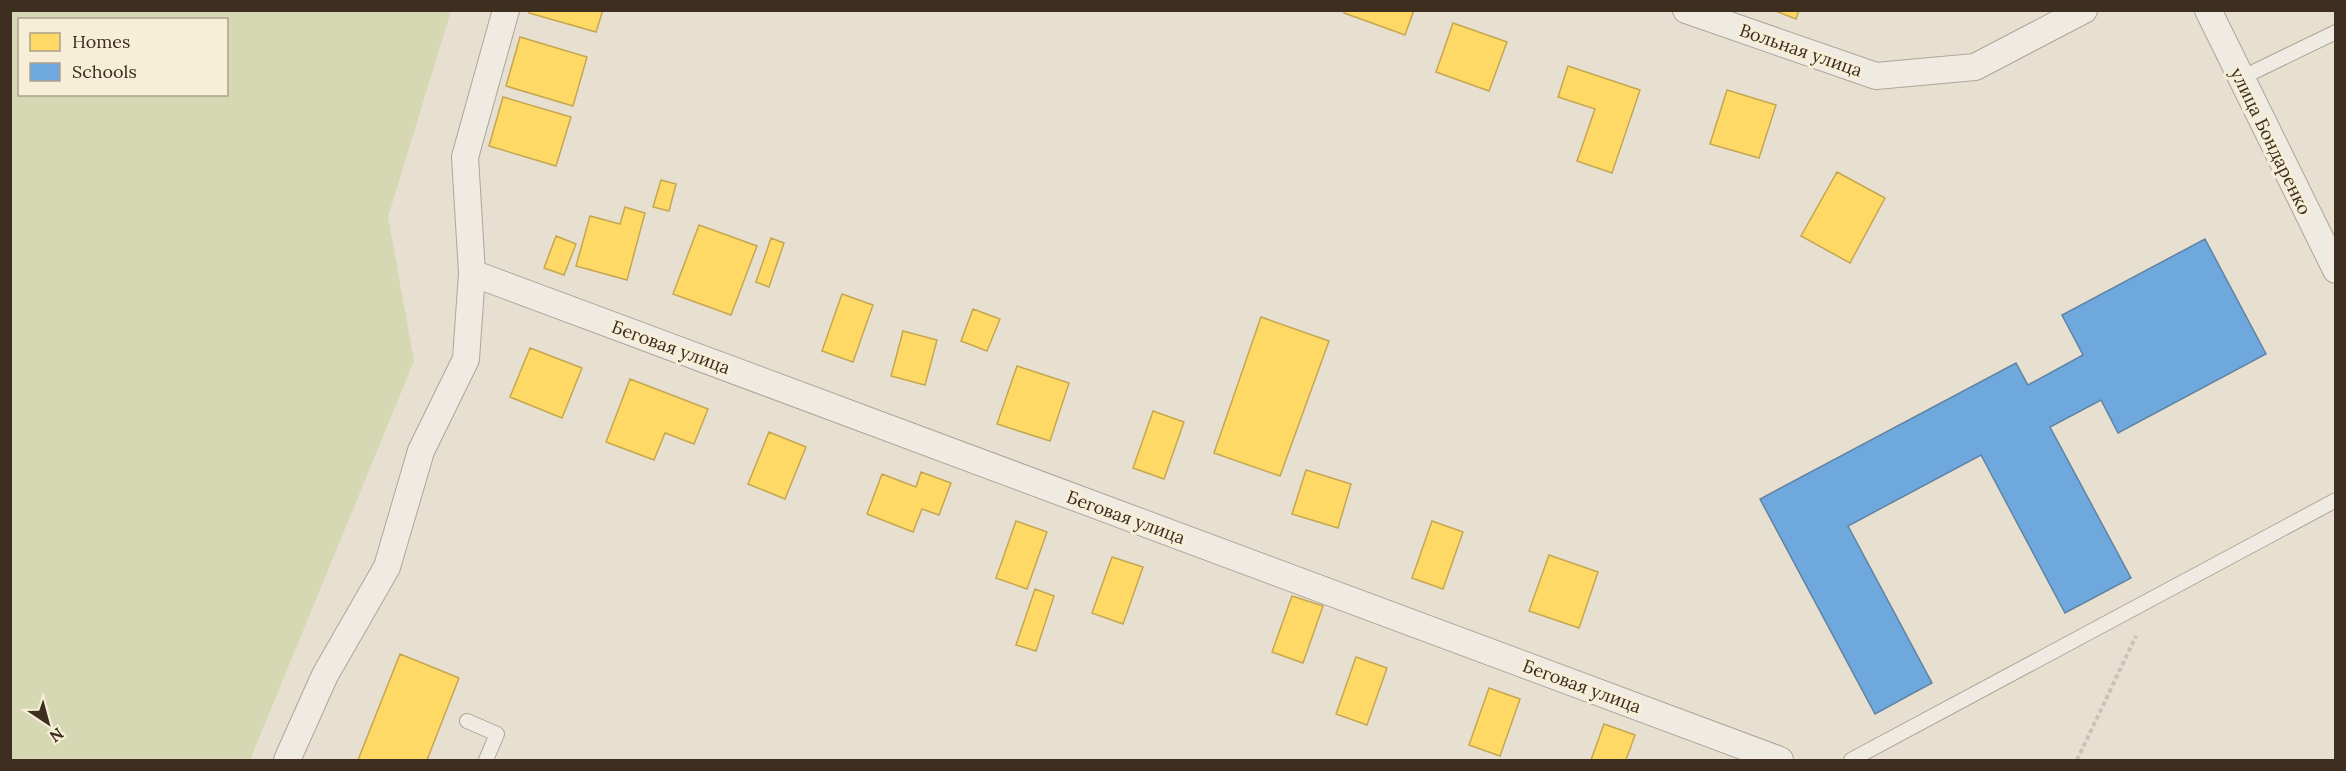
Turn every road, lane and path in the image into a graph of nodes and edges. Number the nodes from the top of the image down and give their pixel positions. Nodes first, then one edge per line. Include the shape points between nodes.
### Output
1 (506, 10) edge
2 (1686, 10) edge
3 (2084, 10) edge
4 (2208, 10) edge
5 (2336, 32) edge
6 (2241, 78) junction
7 (2332, 255) edge
8 (472, 273) junction
9 (2336, 500) edge
10 (2154, 598) junction
11 (467, 721) dead end
12 (287, 760) edge
13 (486, 760) edge
14 (1780, 760) edge
15 (1851, 760) edge
16 (2077, 760) edge

1 - 8 street via 465,157
2 - 3 street, Вольная улица via 1876,76 1975,67
4 - 6 street, улица Бондаренко
5 - 6 lane
6 - 7 street, улица Бондаренко
8 - 12 street via 466,359 421,451 387,567 325,675
8 - 14 street, Беговая улица
9 - 10 lane
10 - 15 lane
10 - 16 path
11 - 13 lane via 497,734

